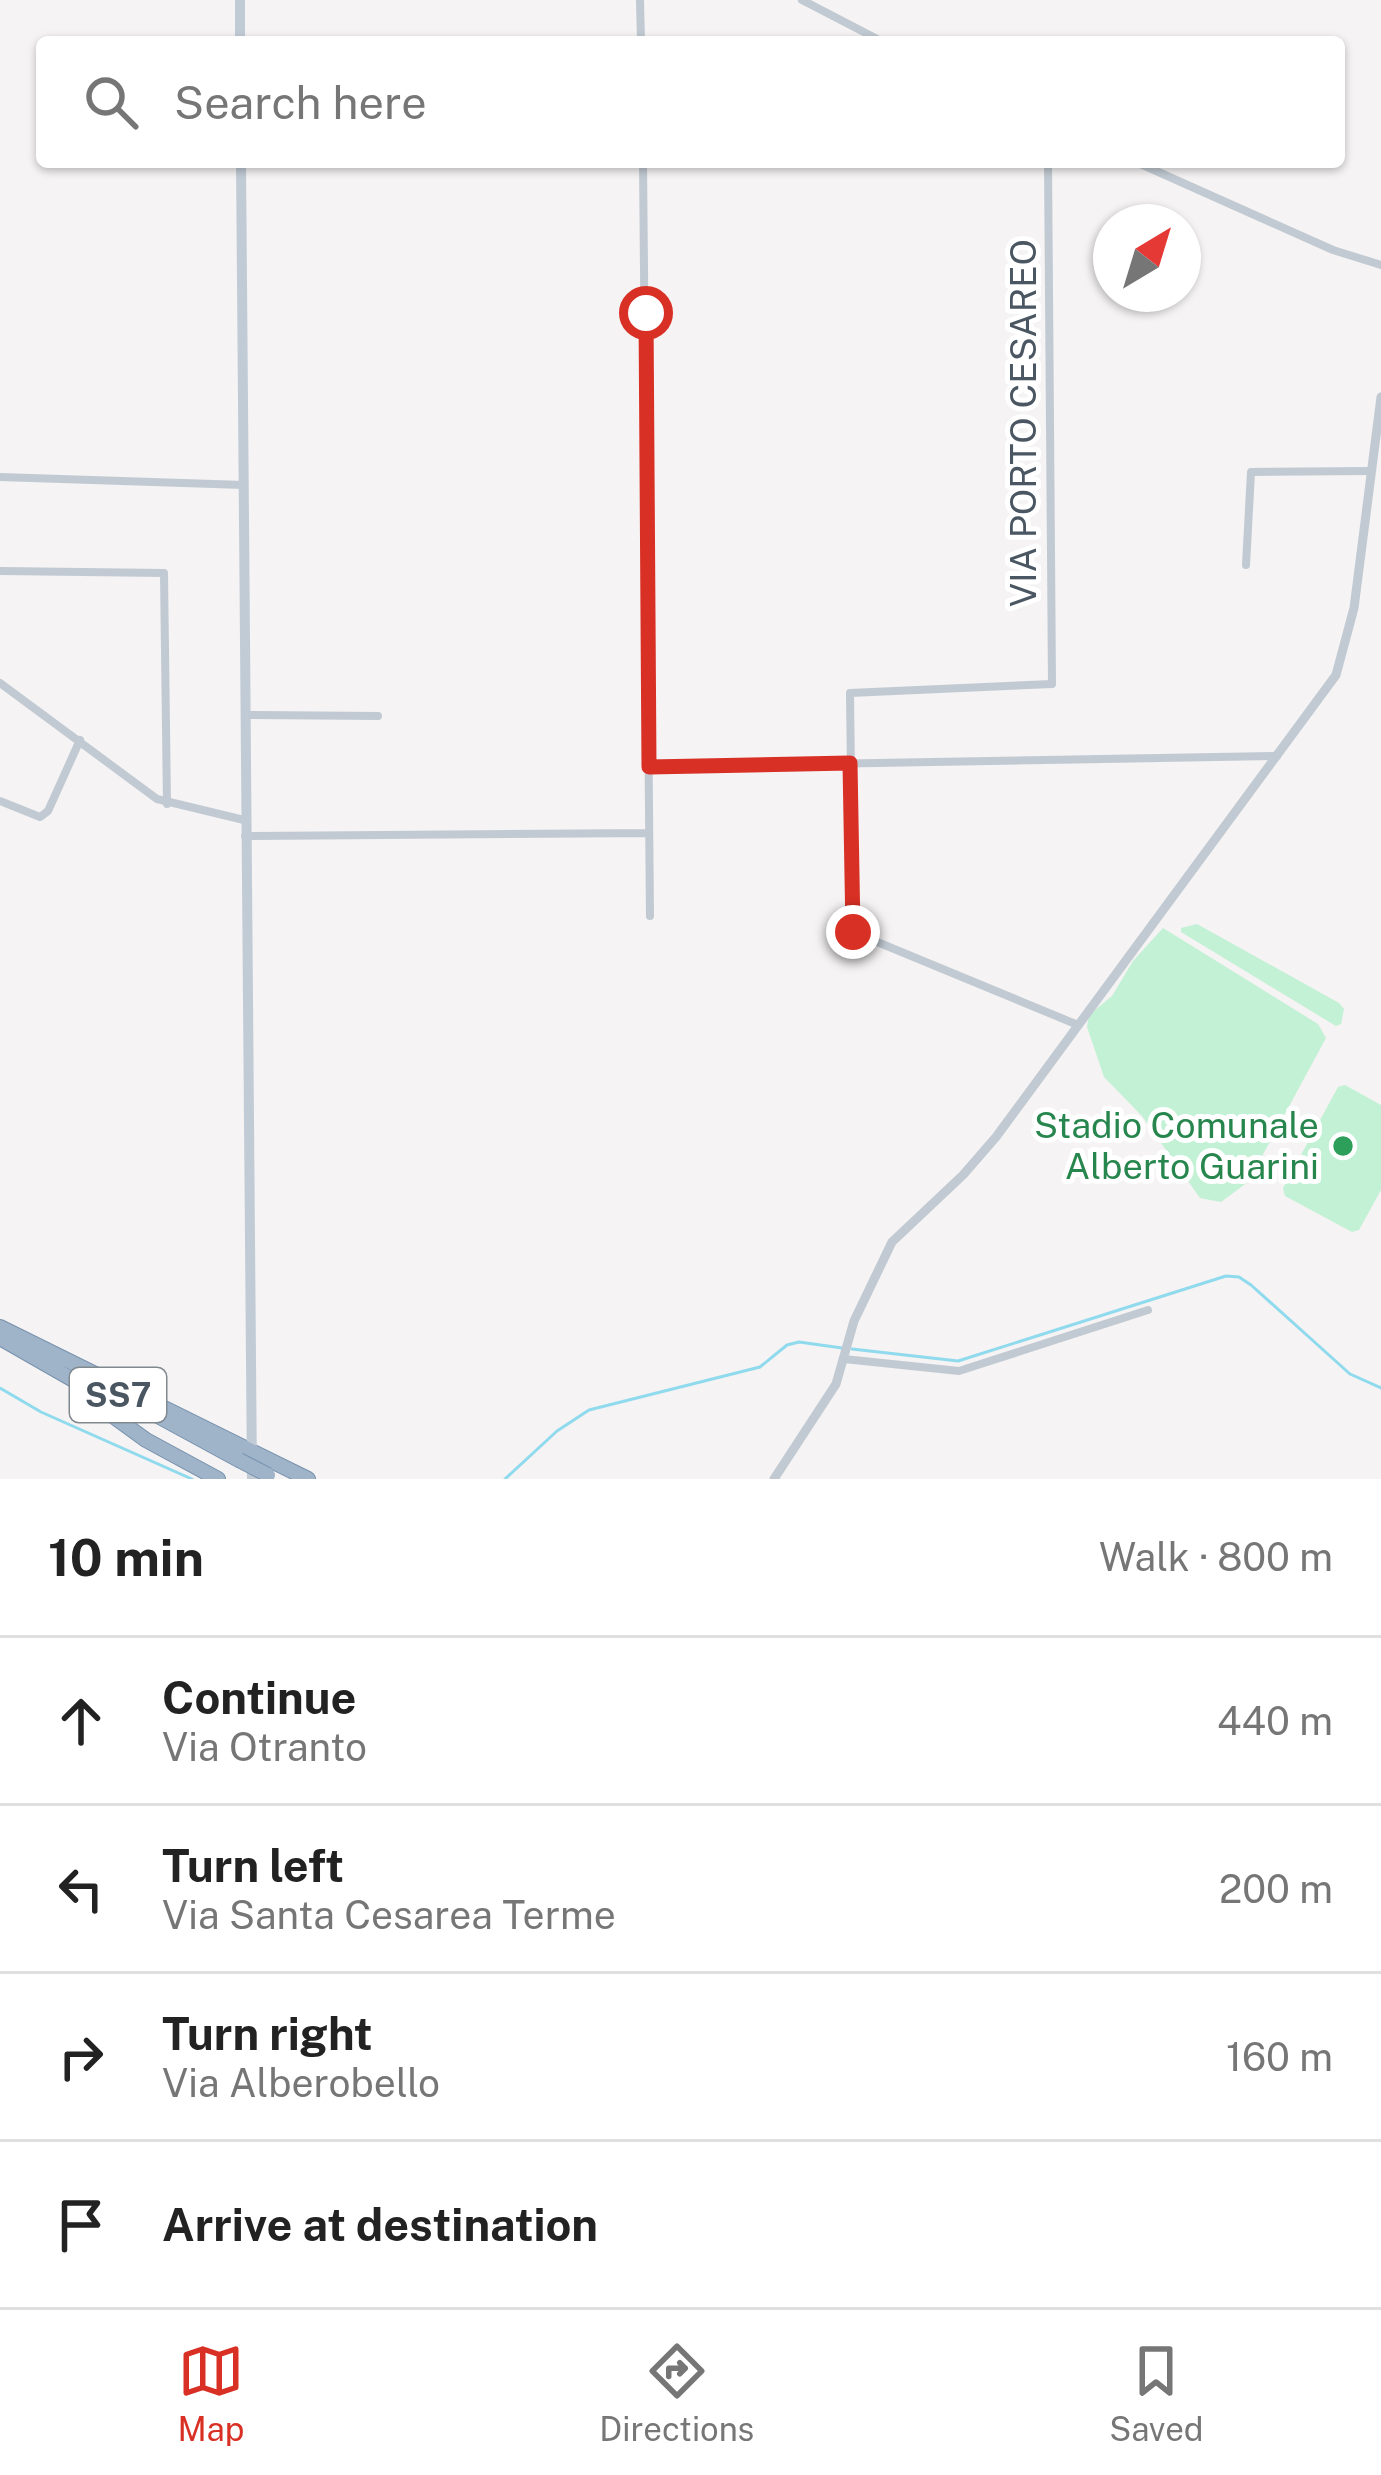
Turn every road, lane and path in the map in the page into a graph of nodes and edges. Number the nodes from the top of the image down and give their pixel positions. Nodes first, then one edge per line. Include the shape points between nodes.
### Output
1 (240, 0) edge
2 (640, 0) edge
3 (802, 0) edge
4 (240, 36) edge
5 (641, 36) edge
6 (871, 36) edge
7 (241, 168) edge
8 (644, 168) edge
9 (1048, 168) edge
10 (1149, 168) edge
11 (1381, 266) edge
12 (1381, 397) edge
13 (1371, 471) junction
14 (0, 477) edge
15 (244, 485) junction
16 (1246, 565) dead end
17 (0, 571) edge
18 (0, 683) edge
19 (246, 715) junction
20 (378, 716) dead end
21 (80, 740) junction
22 (1280, 756) junction
23 (850, 763) junction
24 (649, 767) junction
25 (0, 801) edge
26 (167, 804) junction
27 (244, 820) junction
28 (649, 833) junction
29 (245, 836) junction
30 (650, 916) dead end
31 (1078, 1025) junction
32 (1148, 1310) dead end
33 (2, 1334) edge
34 (844, 1359) junction
35 (251, 1408) junction
36 (224, 1436) junction
37 (242, 1460) junction
38 (263, 1478) edge
39 (218, 1479) edge
40 (308, 1479) edge
41 (774, 1479) edge

1 - 4 main road
2 - 5 street
3 - 6 street
7 - 15 main road
8 - 24 street
9 - 23 street, VIA PORTO CESAREO via 1052,684 850,693
10 - 11 street
12 - 13 street
13 - 16 street via 1251,472
13 - 22 street via 1347,641 1336,675
14 - 15 street
15 - 19 main road
17 - 26 street via 164,573
18 - 21 street
19 - 20 street
19 - 27 main road
21 - 25 street via 48,811 40,817
21 - 26 street
22 - 23 street
22 - 31 street
23 - 24 street
23 - 31 street via 853,932
24 - 28 street
26 - 27 street
27 - 29 main road
28 - 29 street
28 - 30 street
29 - 35 main road
31 - 34 street via 979,1158 892,1242 868,1284
32 - 34 street via 959,1372
33 - 36 highway
33 - 37 highway, SS7
33 - 39 highway via 146,1440
34 - 41 street via 827,1401
35 - 36 main road via 244,1427
35 - 37 main road
36 - 37 highway
37 - 38 highway, SS7, bridge
37 - 40 highway

